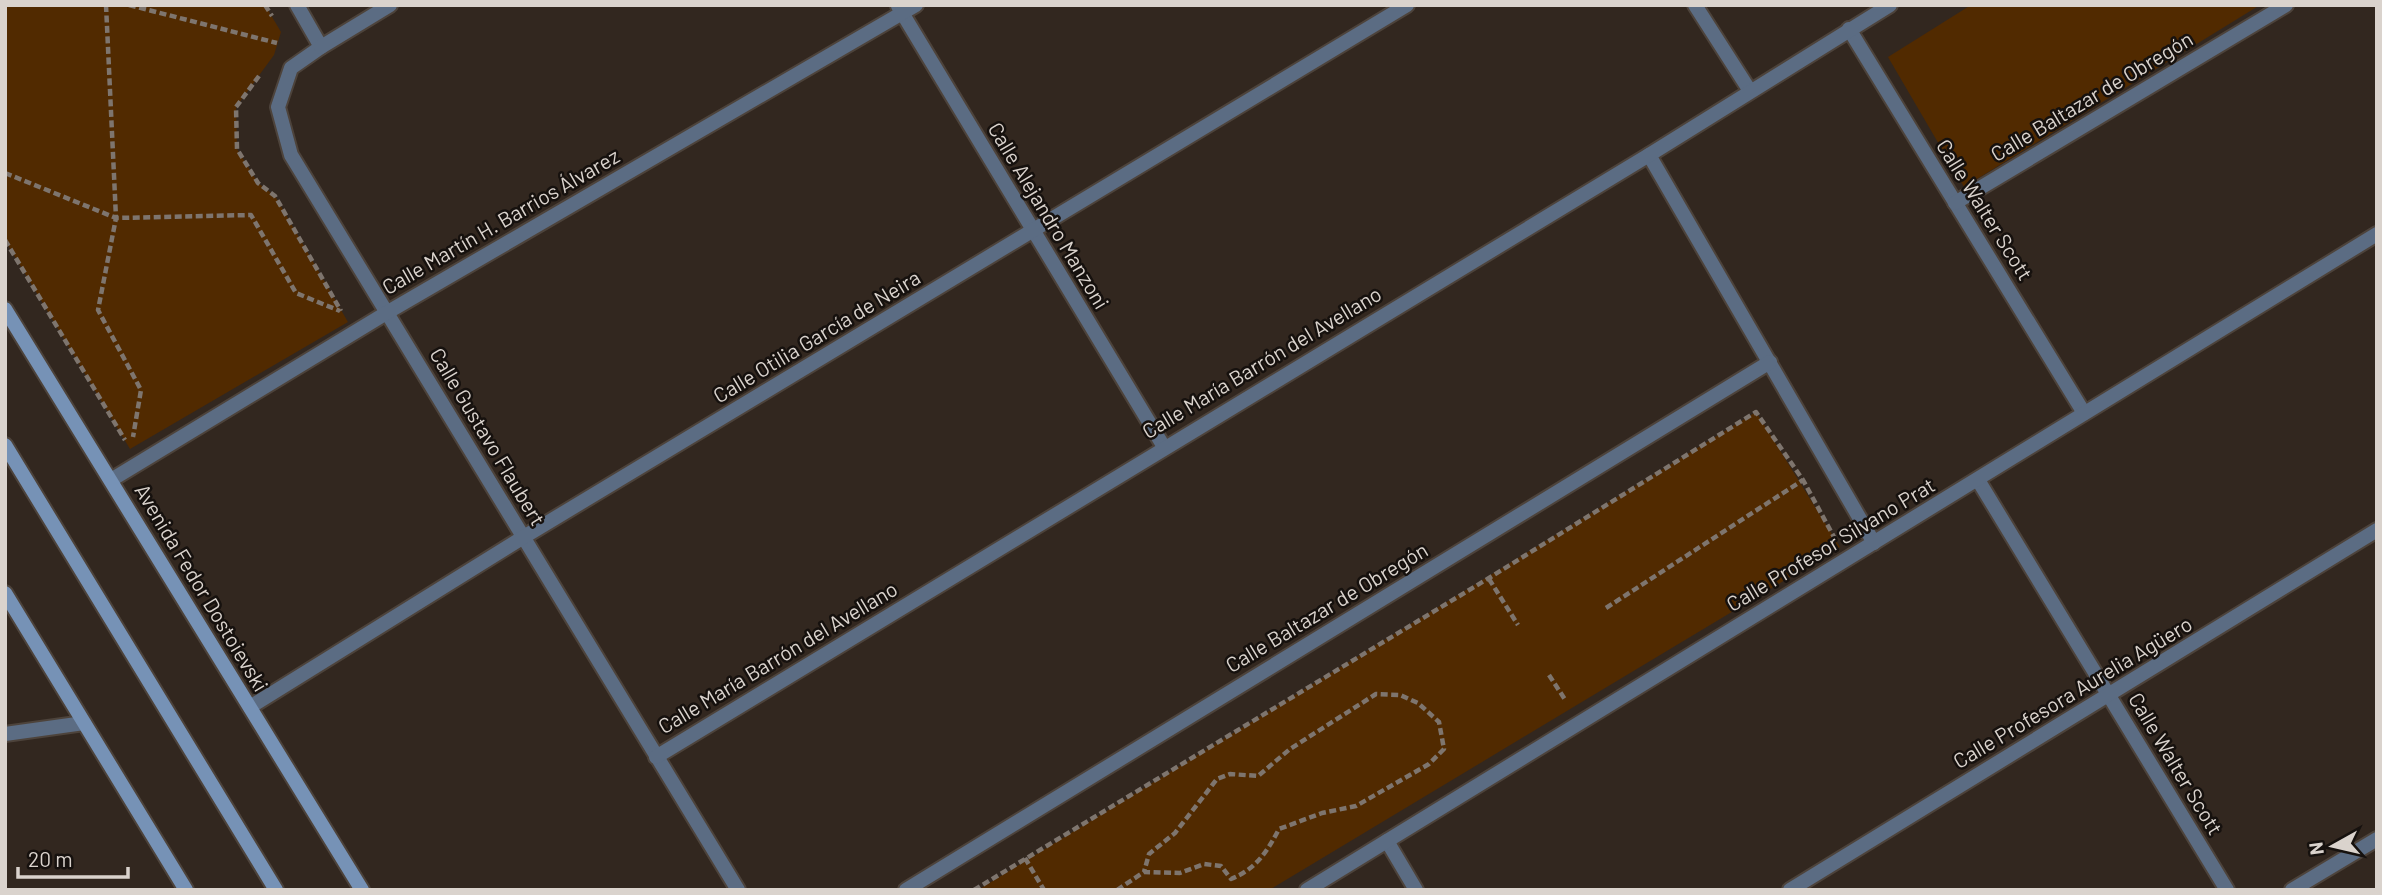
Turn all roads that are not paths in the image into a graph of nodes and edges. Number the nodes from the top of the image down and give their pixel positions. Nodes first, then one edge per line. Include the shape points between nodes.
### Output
1 (297, 5) edge
2 (390, 5) edge
3 (916, 5) edge
4 (1407, 5) edge
5 (1695, 5) edge
6 (1890, 5) edge
7 (2286, 5) edge
8 (900, 9) edge
9 (1849, 29) junction
10 (321, 47) junction
11 (1750, 91) junction
12 (1649, 155) junction
13 (1955, 203) junction
14 (1033, 232) junction
15 (2377, 234) edge
16 (5, 309) edge
17 (388, 312) junction
18 (1770, 362) junction
19 (2084, 413) junction
20 (5, 445) edge
21 (1164, 447) junction
22 (111, 480) junction
23 (1978, 480) junction
24 (2377, 530) edge
25 (522, 538) junction
26 (1874, 543) junction
27 (5, 593) edge
28 (2109, 696) junction
29 (250, 707) junction
30 (84, 723) junction
31 (5, 734) edge
32 (656, 757) junction
33 (2377, 839) edge
34 (1387, 841) junction
35 (186, 890) edge
36 (276, 890) edge
37 (362, 890) edge
38 (738, 890) edge
39 (906, 890) edge
40 (1307, 890) edge
41 (1416, 890) edge
42 (1790, 890) edge
43 (2227, 890) edge
44 (2292, 890) edge

1 - 10 street
2 - 10 street, Calle Gustavo Flaubert
3 - 8 street, Calle Martín H. Barrios Álvarez
4 - 14 street, Calle Otilia García de Neira
5 - 11 street
6 - 9 street, Calle María Barrón del Avellano
7 - 13 street, Calle Baltazar de Obregón
8 - 14 street, Calle Alejandro Manzoni
8 - 17 street, Calle Martín H. Barrios Álvarez
9 - 11 street, Calle María Barrón del Avellano
9 - 13 street, Calle Walter Scott
10 - 17 street, Calle Gustavo Flaubert via 291,68 278,107 291,155
11 - 12 street, Calle María Barrón del Avellano
12 - 18 street
12 - 21 street, Calle María Barrón del Avellano
13 - 19 street, Calle Walter Scott
14 - 21 street, Calle Alejandro Manzoni
14 - 25 street, Calle Otilia García de Neira
15 - 19 street, Calle Profesor Silvano Prat
16 - 22 main road, Avenida Fedor Dostoievski
17 - 22 street, Calle Martín H. Barrios Álvarez
17 - 25 street, Calle Gustavo Flaubert
18 - 26 street
18 - 39 street, Calle Baltazar de Obregón
19 - 23 street, Calle Profesor Silvano Prat
20 - 36 main road
21 - 32 street, Calle María Barrón del Avellano
22 - 29 main road, Avenida Fedor Dostoievski
23 - 26 street, Calle Profesor Silvano Prat
23 - 28 street, Calle Walter Scott
24 - 28 street, Calle Profesora Aurelia Agüero
25 - 29 street, Calle Otilia García de Neira
25 - 32 street, Calle Gustavo Flaubert
26 - 34 street, Calle Profesor Silvano Prat
27 - 30 main road
28 - 42 street, Calle Profesora Aurelia Agüero
28 - 43 street, Calle Walter Scott
29 - 37 main road, Avenida Fedor Dostoievski
30 - 31 street
30 - 35 main road
32 - 38 street, Calle Gustavo Flaubert
33 - 44 street
34 - 40 street, Calle Profesor Silvano Prat
34 - 41 street

